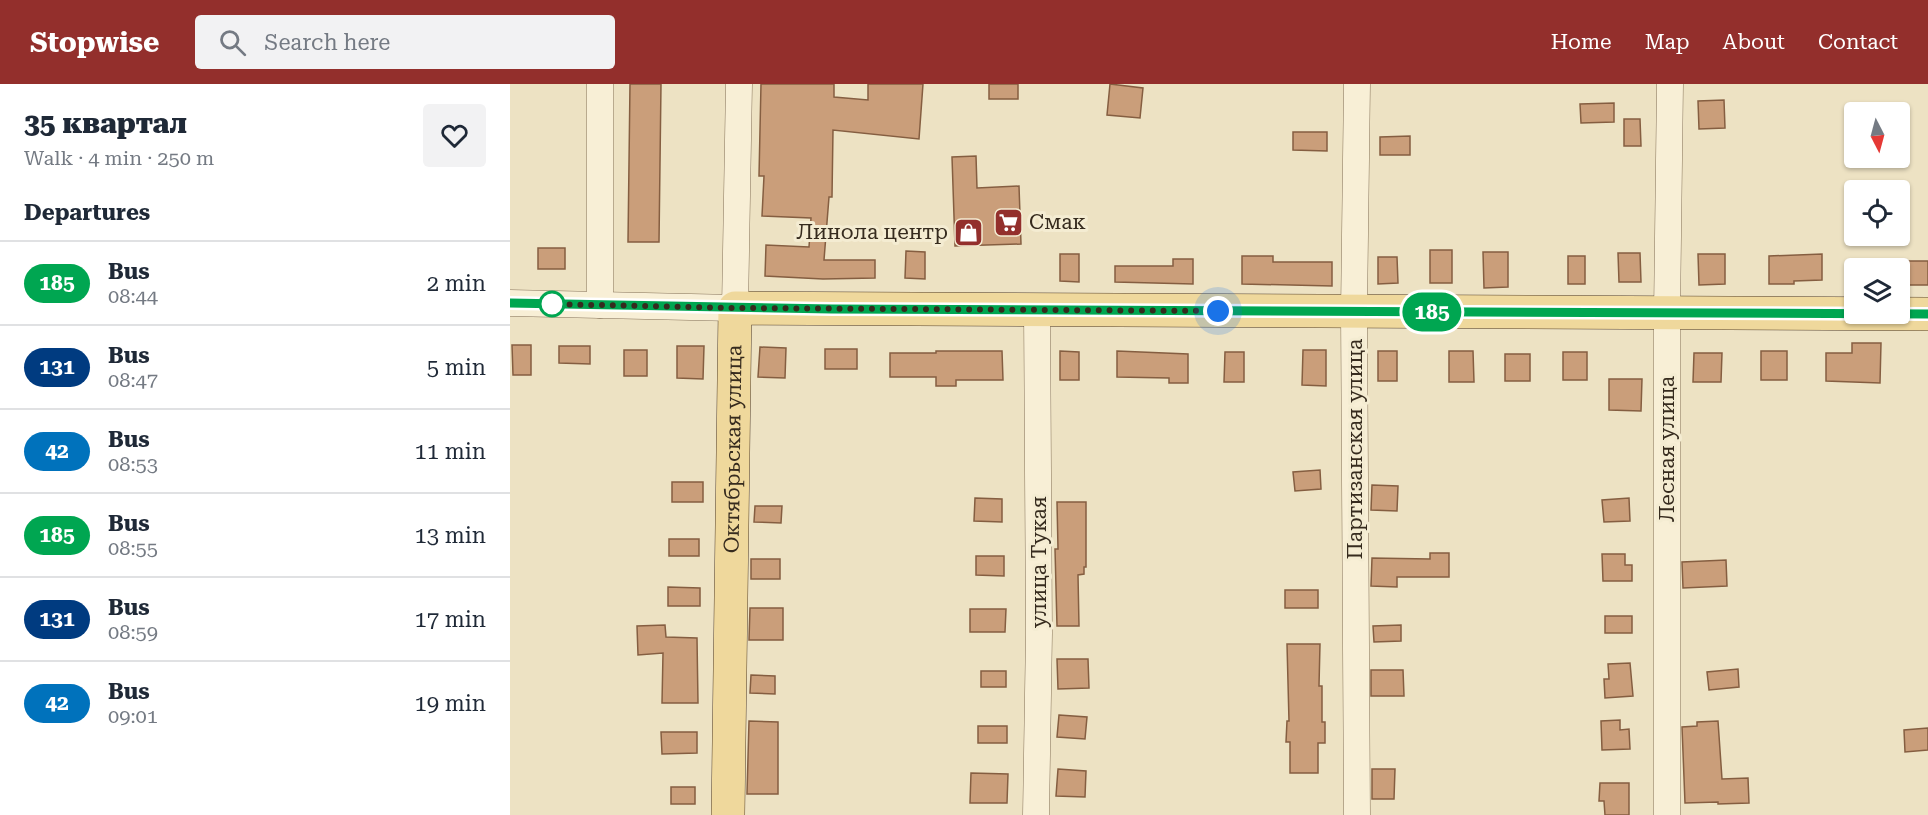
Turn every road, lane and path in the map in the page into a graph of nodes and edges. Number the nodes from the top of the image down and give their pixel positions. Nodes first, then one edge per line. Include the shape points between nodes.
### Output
1 (600, 84) edge
2 (739, 84) edge
3 (1357, 84) edge
4 (1670, 84) edge
5 (510, 303) edge
6 (600, 305) junction
7 (735, 308) junction
8 (1037, 310) junction
9 (1354, 312) junction
10 (1667, 313) junction
11 (1928, 314) edge
12 (728, 815) edge
13 (1036, 815) edge
14 (1357, 815) edge
15 (1667, 815) edge

1 - 6 street
2 - 7 street, Октябрьская улица
3 - 9 street, Партизанская улица
4 - 10 street, Лесная улица
5 - 6 street
6 - 7 street
7 - 8 main road
7 - 12 main road, Октябрьская улица
8 - 9 main road
8 - 13 street, улица Тукая
9 - 10 main road
9 - 14 street, Партизанская улица
10 - 11 main road
10 - 15 street, Лесная улица

